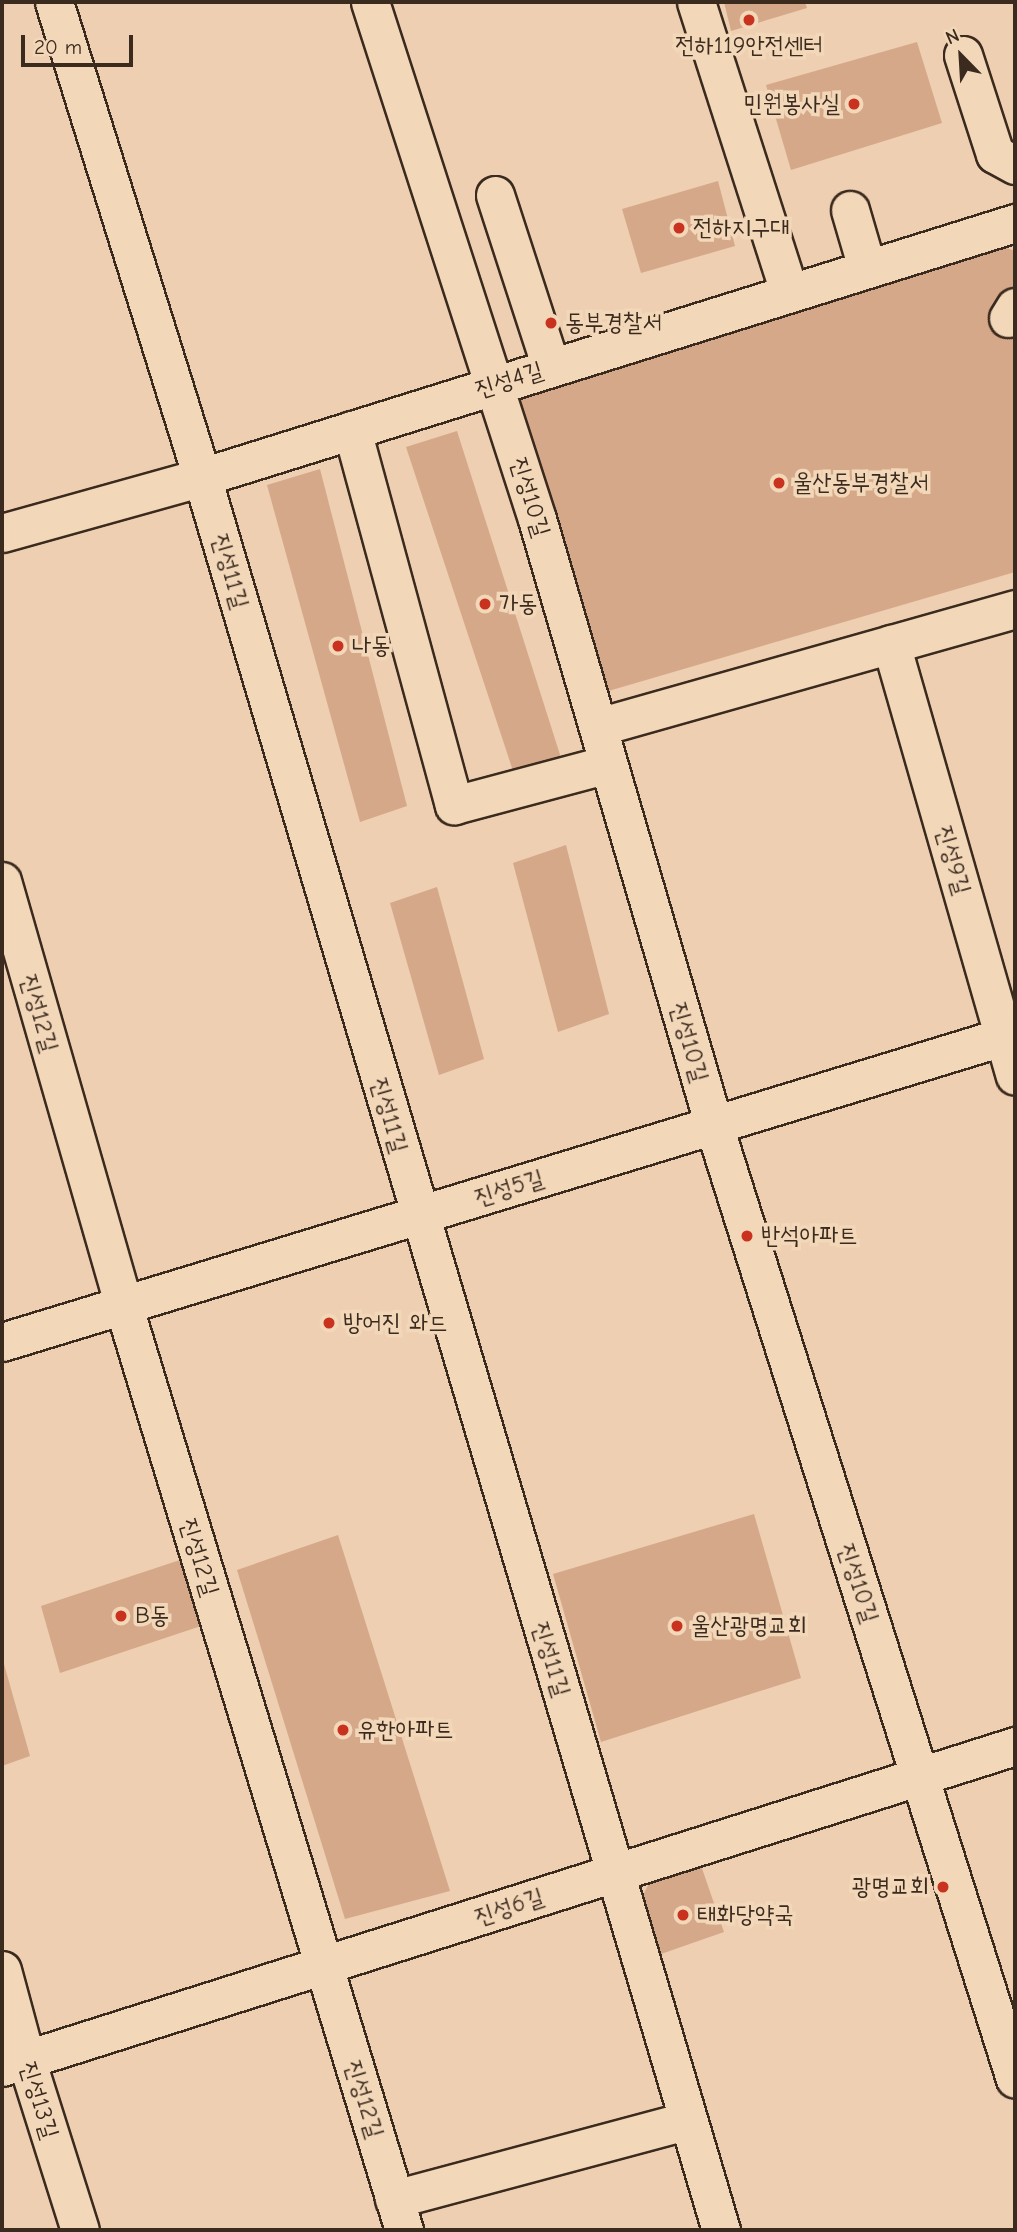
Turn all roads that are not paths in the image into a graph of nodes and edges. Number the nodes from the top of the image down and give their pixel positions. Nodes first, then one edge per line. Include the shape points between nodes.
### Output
1 (54, 2) edge
2 (370, 2) edge
3 (696, 2) edge
4 (963, 55) dead end
5 (1015, 165) edge
6 (495, 195) dead end
7 (850, 210) dead end
8 (1015, 223) edge
9 (867, 268) junction
10 (789, 292) junction
11 (551, 367) junction
12 (494, 385) junction
13 (352, 430) junction
14 (202, 477) junction
15 (2, 533) edge
16 (1015, 609) edge
17 (891, 644) junction
18 (598, 727) junction
19 (608, 764) junction
20 (2, 881) edge
21 (1009, 1035) edge
22 (1015, 1076) edge
23 (714, 1126) junction
24 (419, 1216) junction
25 (123, 1304) junction
26 (2, 1342) edge
27 (1015, 1746) edge
28 (920, 1776) junction
29 (615, 1873) junction
30 (324, 1966) junction
31 (2, 1970) edge
32 (14, 2063) edge
33 (1015, 2079) edge
34 (688, 2120) junction
35 (399, 2214) edge
36 (80, 2230) edge
37 (721, 2230) edge

1 - 14 street, 진성11길
2 - 12 street, 진성10길
3 - 10 street
4 - 5 street via 995,154
6 - 11 street
7 - 9 street
8 - 9 street, 진성4길
9 - 10 street, 진성4길
10 - 11 street, 진성4길
11 - 12 street, 진성4길
12 - 13 street, 진성4길
12 - 18 street, 진성10길
13 - 14 street, 진성4길
13 - 19 street via 454,805
14 - 15 street, 진성4길
14 - 24 street, 진성11길
16 - 17 street
17 - 18 street
17 - 21 street, 진성9길
18 - 19 street, 진성10길
19 - 23 street, 진성10길
20 - 25 street, 진성12길
21 - 22 street, 진성9길
21 - 23 street, 진성5길
23 - 24 street, 진성5길
23 - 28 street, 진성10길
24 - 25 street, 진성5길
24 - 29 street, 진성11길
25 - 26 street, 진성5길
25 - 30 street, 진성12길
27 - 28 street, 진성6길
28 - 29 street, 진성6길
28 - 33 street, 진성10길
29 - 30 street, 진성6길
29 - 34 street, 진성11길
30 - 32 street, 진성6길
30 - 35 street, 진성12길
31 - 32 street, 진성13길
32 - 36 street, 진성13길
34 - 35 street
34 - 37 street, 진성11길

